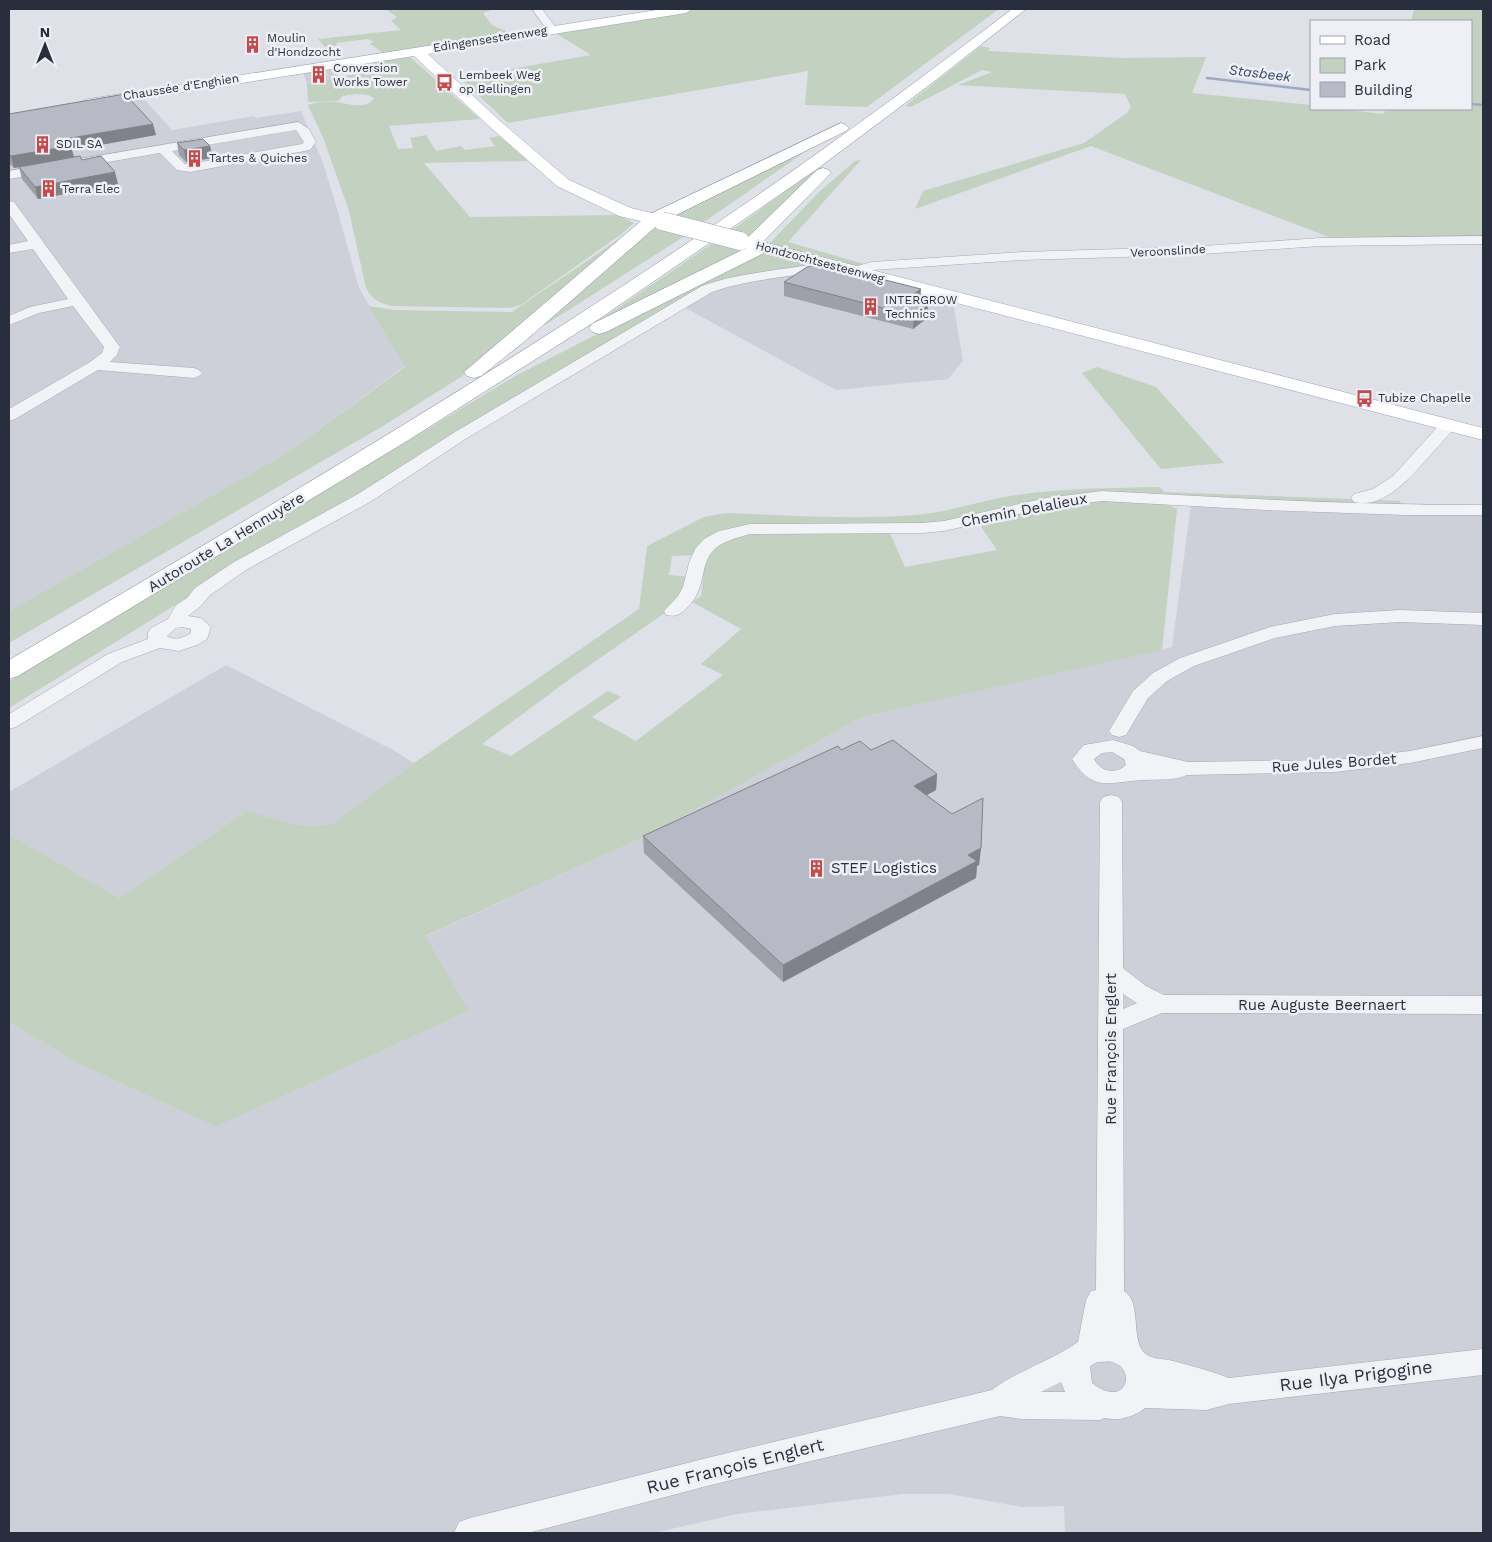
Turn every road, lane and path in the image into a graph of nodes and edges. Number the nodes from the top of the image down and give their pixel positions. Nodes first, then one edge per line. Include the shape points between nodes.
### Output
1 (537, 9) edge
2 (686, 9) edge
3 (1007, 9) edge
4 (1020, 9) edge
5 (552, 29) junction
6 (416, 50) junction
7 (294, 69) joint
8 (77, 104) edge
9 (861, 125) junction
10 (163, 149) junction
11 (9, 175) edge
12 (9, 205) edge
13 (658, 220) junction
14 (1483, 240) edge
15 (36, 244) junction
16 (751, 244) junction
17 (9, 249) edge
18 (827, 264) junction
19 (854, 272) junction
20 (77, 301) junction
21 (9, 321) edge
22 (95, 365) junction
23 (194, 373) dead end
24 (433, 408) junction
25 (9, 416) edge
26 (1448, 425) junction
27 (1483, 434) edge
28 (1382, 502) dead end
29 (1483, 510) edge
30 (673, 611) dead end
31 (1483, 619) edge
32 (175, 622) junction
33 (160, 641) junction
34 (9, 656) edge
35 (9, 671) edge
36 (9, 723) edge
37 (1119, 731) junction
38 (1483, 742) edge
39 (1097, 747) junction
40 (1129, 765) junction
41 (1096, 774) junction
42 (1111, 802) junction
43 (1111, 972) junction
44 (1160, 1004) junction
45 (1483, 1005) edge
46 (1110, 1025) junction
47 (1110, 1297) junction
48 (1084, 1355) junction
49 (1483, 1362) edge
50 (1134, 1371) junction
51 (1000, 1402) junction
52 (1104, 1406) junction
53 (470, 1533) edge

1 - 5 street
2 - 5 main road, Edingensesteenweg
3 - 9 main road
4 - 9 main road
5 - 6 main road, Edingensesteenweg
6 - 7 main road, Edingensesteenweg
6 - 13 main road, Hondzochtsesteenweg via 563,183 586,197
7 - 8 main road, Chaussée d'Enghien
9 - 13 main road
9 - 16 main road via 858,139
9 - 24 main road via 700,243
10 - 10 street via 181,167 190,168 298,149 310,142 298,126
10 - 11 street
12 - 15 street
13 - 16 main road, Hondzochtsesteenweg, bridge
13 - 24 main road via 474,372 434,398
14 - 19 street, Veroonslinde via 1330,242 1188,251 1022,256 872,266
15 - 17 street
15 - 20 street
16 - 18 main road, Hondzochtsesteenweg
16 - 24 main road via 566,344
18 - 19 main road, Hondzochtsesteenweg
18 - 32 street via 808,270 735,280 707,289 461,435 364,498 240,566 202,592 183,609
19 - 26 main road, Hondzochtsesteenweg
20 - 21 street via 35,310
20 - 22 street via 112,347 110,355
22 - 23 street
22 - 25 street
24 - 34 main road, Autoroute La Hennuyère
24 - 35 main road, Autoroute La Hennuyère
26 - 27 main road, Hondzochtsesteenweg
26 - 28 street via 1399,480 1379,493 1360,498
29 - 30 street, Chemin Delalieux via 1265,505 1102,496 1046,503 937,526 750,529 728,532 702,549 690,594 684,604
31 - 37 street via 1400,616 1335,620 1270,632 1187,662 1160,677 1140,695
32 - 33 street via 158,632
32 - 33 street via 198,624 200,635 184,644 170,645
33 - 36 street via 115,658
37 - 39 street via 1110,734
37 - 40 street via 1127,737
38 - 40 street, Rue Jules Bordet via 1410,757 1336,766 1184,769 1177,772
39 - 40 street via 1112,746
39 - 41 street via 1087,751 1083,759 1086,767
40 - 41 street via 1109,778
40 - 42 street
41 - 42 street via 1101,790
42 - 43 street, Rue François Englert
43 - 44 street via 1137,992
43 - 46 street, Rue François Englert
44 - 45 street, Rue Auguste Beernaert
44 - 46 street
46 - 47 street, Rue François Englert
47 - 48 street via 1102,1300
47 - 50 street via 1118,1302
48 - 50 street via 1102,1347 1114,1349
48 - 51 street via 1015,1390
48 - 52 street via 1074,1378 1084,1396
49 - 50 street, Rue Ilya Prigogine via 1229,1391 1206,1397
50 - 52 street via 1128,1404
51 - 52 street
51 - 53 street, Rue François Englert

